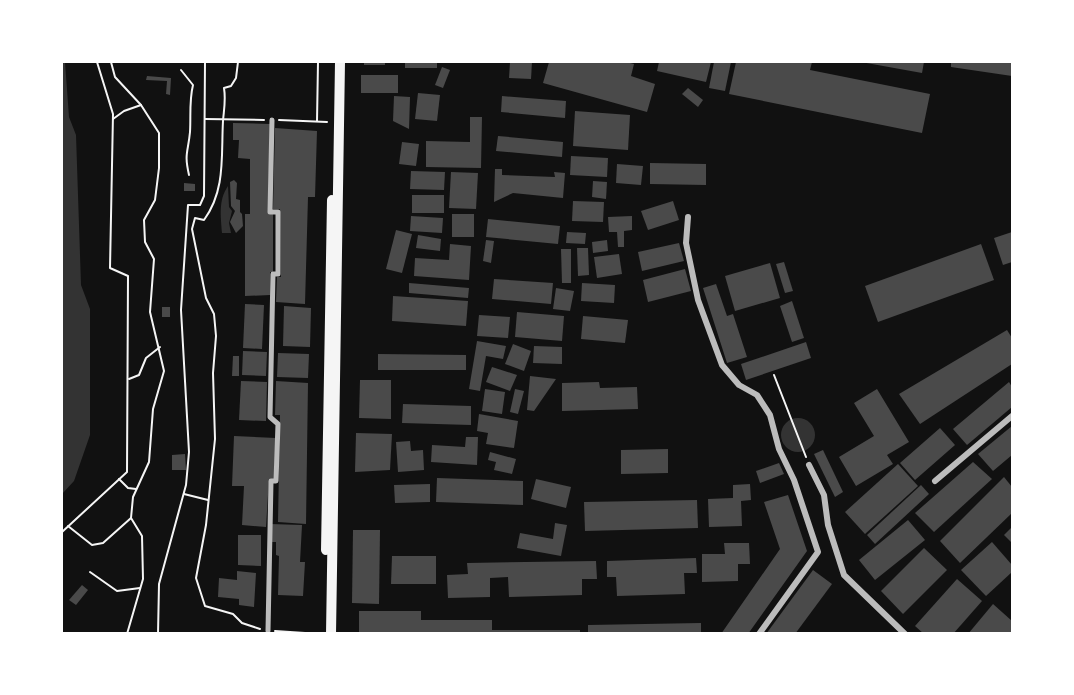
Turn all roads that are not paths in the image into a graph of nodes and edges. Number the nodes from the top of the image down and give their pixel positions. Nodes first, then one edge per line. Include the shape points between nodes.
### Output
1 (334, 62) edge
2 (340, 62) edge
3 (272, 120) dead end
4 (688, 217) dead end
5 (1012, 416) edge
6 (809, 465) road end
7 (935, 481) dead end
8 (268, 631) road end
9 (325, 633) edge
10 (331, 633) edge
11 (759, 633) edge
12 (905, 633) edge

1 - 9 main road
2 - 10 main road
3 - 8 street via 270,212 278,212 278,274 273,274 270,417 278,424 276,482 271,482
4 - 11 street via 686,243 698,300 722,365 739,385 757,395 770,415 818,552
5 - 7 street
6 - 12 street via 824,495 828,525 844,575

